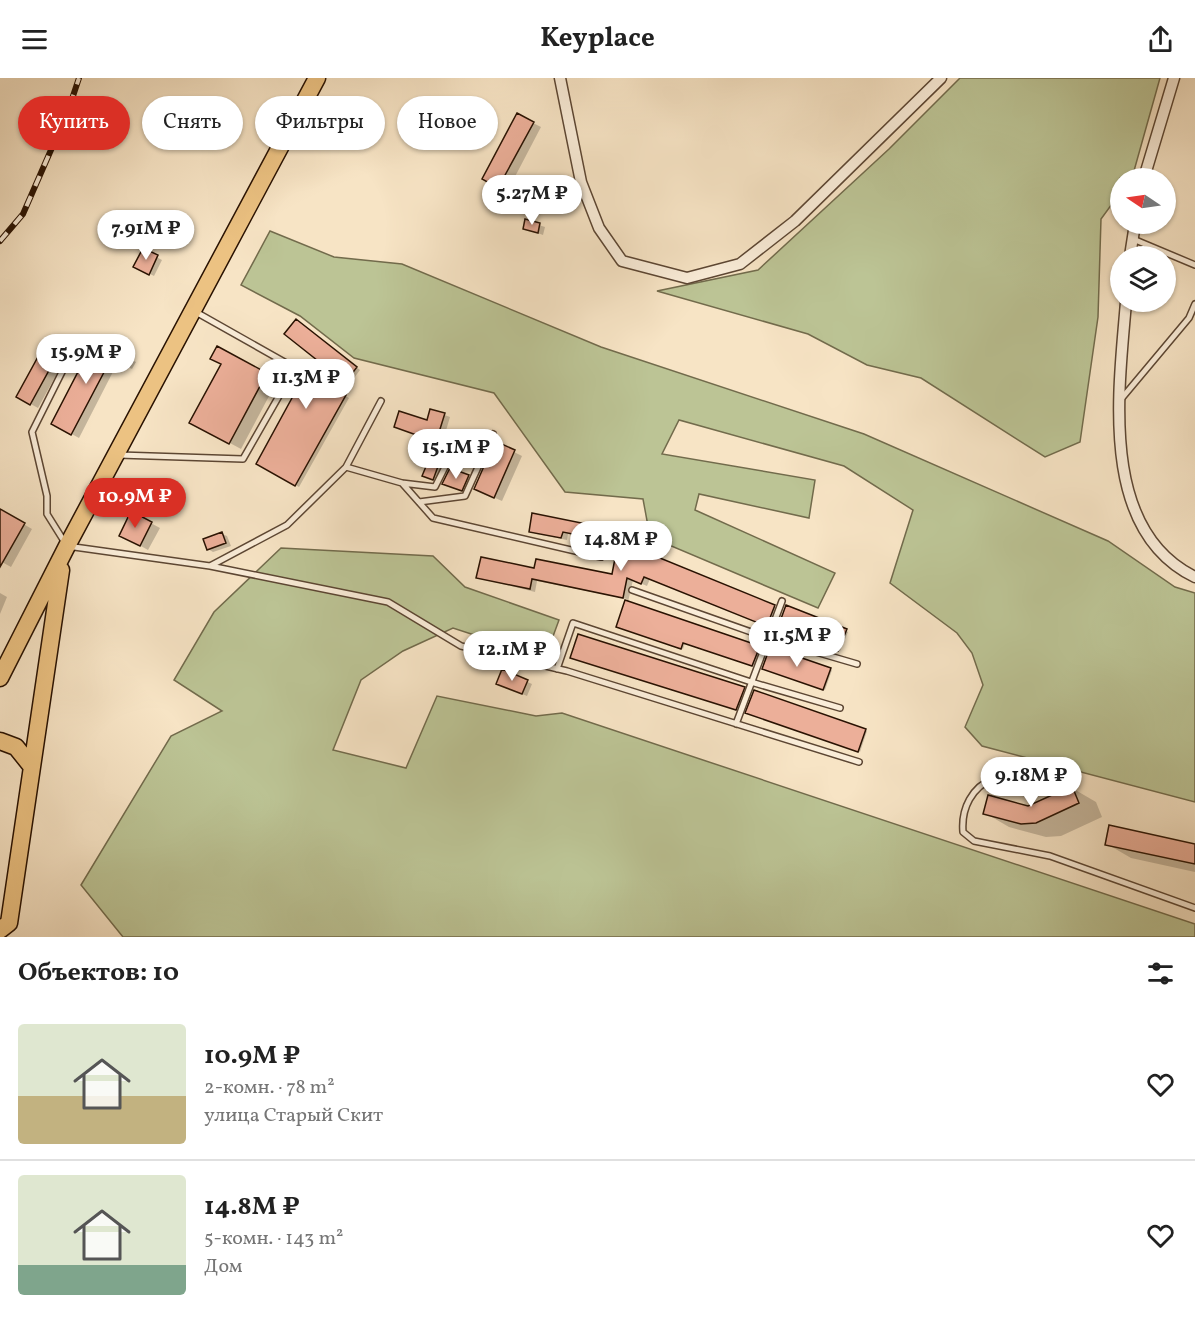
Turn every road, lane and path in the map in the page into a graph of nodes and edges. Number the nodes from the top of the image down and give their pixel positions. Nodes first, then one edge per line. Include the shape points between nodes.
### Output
1 (317, 78) edge
2 (560, 78) edge
3 (941, 78) edge
4 (1174, 78) edge
5 (1147, 168) edge
6 (1133, 234) edge
7 (1132, 238) junction
8 (1132, 246) edge
9 (1195, 266) edge
10 (1195, 304) edge
11 (193, 310) junction
12 (1125, 312) edge
13 (1192, 318) edge
14 (66, 364) dead end
15 (381, 401) dead end
16 (1119, 402) junction
17 (493, 434) dead end
18 (116, 455) junction
19 (483, 458) junction
20 (346, 467) junction
21 (402, 483) junction
22 (419, 502) junction
23 (65, 551) junction
24 (601, 557) dead end
25 (210, 566) junction
26 (1195, 577) edge
27 (632, 590) dead end
28 (782, 601) dead end
29 (768, 638) junction
30 (857, 664) dead end
31 (557, 669) junction
32 (0, 678) edge
33 (751, 682) junction
34 (840, 708) dead end
35 (736, 724) junction
36 (0, 741) edge
37 (859, 762) dead end
38 (32, 767) junction
39 (1055, 775) dead end
40 (1195, 908) edge
41 (0, 930) edge

1 - 11 highway
2 - 3 street via 581,182 599,228 622,261 687,278 740,264 795,221
4 - 5 street
6 - 7 street
7 - 8 street
7 - 9 lane
10 - 13 lane
11 - 18 highway
11 - 18 lane via 295,368 243,459
12 - 16 street
13 - 16 lane
14 - 23 lane via 32,432 47,496 47,514
15 - 20 lane
16 - 26 street via 1122,464 1139,520 1150,538 1181,570
17 - 19 lane
18 - 23 highway
19 - 21 lane via 453,451 435,487
19 - 22 lane via 465,496
20 - 21 lane
20 - 25 lane via 287,525
21 - 22 lane
22 - 24 lane via 433,518
23 - 25 lane
23 - 32 highway
23 - 38 highway
25 - 31 lane via 388,602 461,646
27 - 29 lane
28 - 29 lane
29 - 30 lane
29 - 33 lane
31 - 33 lane via 573,623
31 - 35 lane
33 - 34 lane
33 - 35 lane
35 - 37 lane
36 - 38 highway via 16,747
38 - 41 highway via 9,923
39 - 40 lane via 1029,788 994,778 979,784 961,816 963,832 974,841 1050,856

